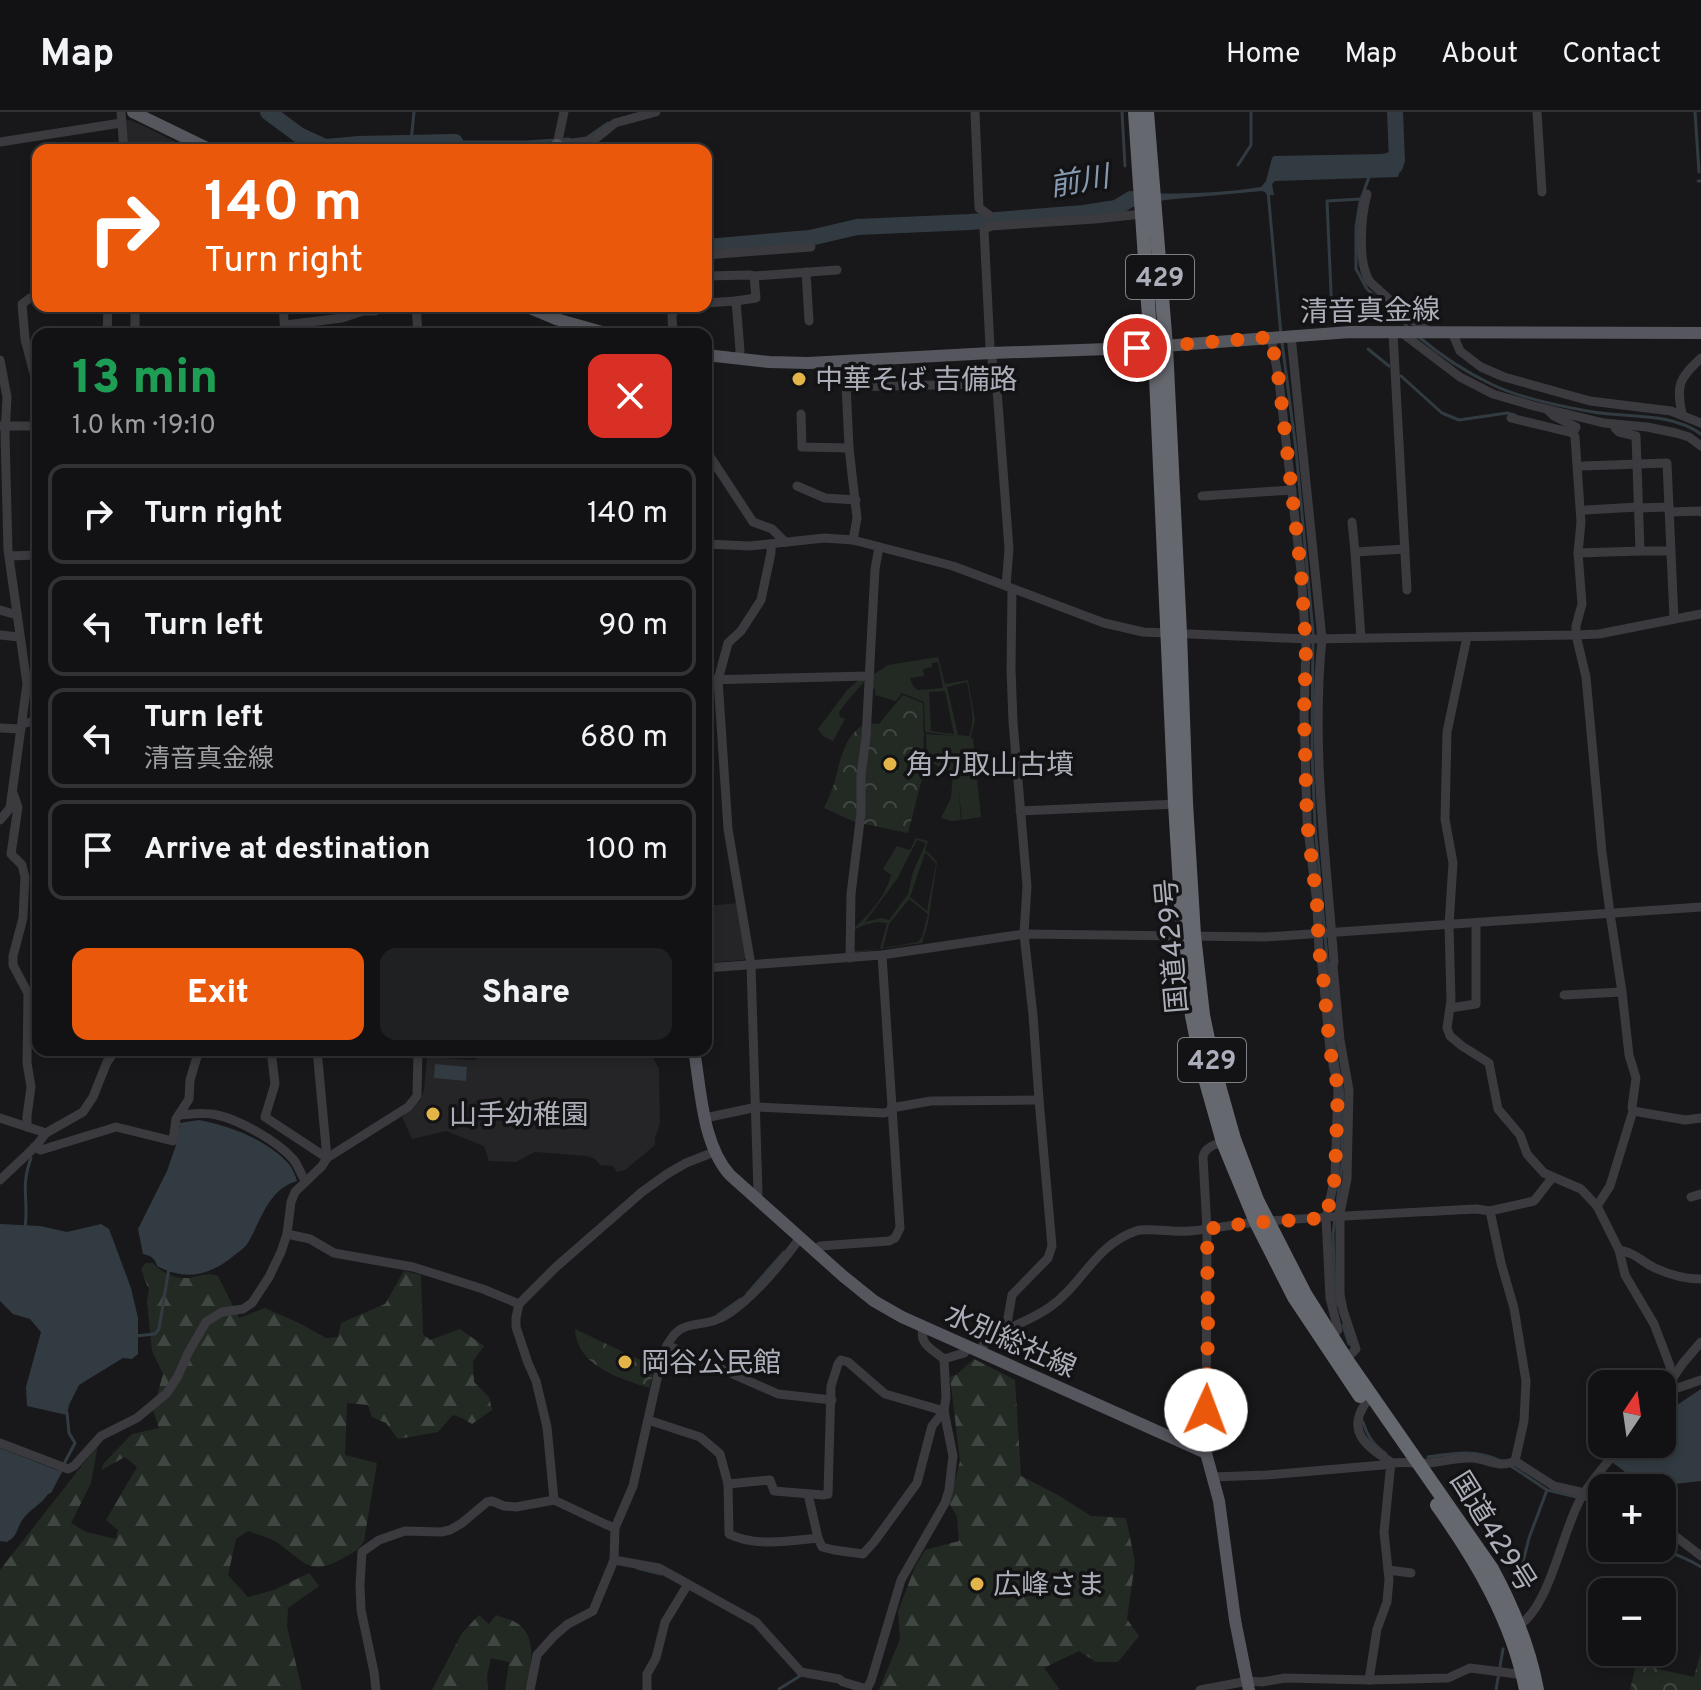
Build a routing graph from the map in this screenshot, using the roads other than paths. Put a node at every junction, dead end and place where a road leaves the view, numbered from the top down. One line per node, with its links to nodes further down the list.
1 (121, 112): 9 (street)
2 (133, 112): 12 (main road)
3 (564, 112): 13 (street)
4 (656, 112): 13 (street)
5 (975, 112): 18 (street)
6 (1135, 112): 14 (highway, 国道429号 / 429)
7 (1147, 112): 14 (highway, 国道429号 / 429)
8 (1537, 112): 15 (street)
9 (121, 123): 10 (street); 11 (street)
10 (0, 142)
11 (123, 144)
12 (199, 144)
13 (558, 144)
14 (1146, 186): 17 (highway, 国道429号 / 429)
15 (1542, 192)
16 (1367, 194): 33 (street)
17 (1146, 211): 40 (highway, 国道429号 / 429); 41 (street)
18 (989, 215)
19 (811, 247): 20 (street)
20 (712, 255)
21 (837, 270): 22 (street)
22 (806, 272): 24 (street); 30 (street)
23 (712, 276): 24 (street)
24 (754, 276): 26 (street)
25 (32, 298): 38 (street)
26 (736, 301): 27 (street); 44 (street)
27 (712, 303)
28 (360, 312): 31 (street)
29 (556, 312): 32 (main road)
30 (809, 321)
31 (294, 328)
32 (595, 328)
33 (1429, 332): 34 (main road, 清音真金線); 35 (main road, 清音真金線)
34 (1452, 332): 36 (main road, 清音真金線); 50 (street)
35 (1401, 333): 37 (main road, 清音真金線); 50 (street); 79 (street)
36 (1701, 333)
37 (1281, 337): 40 (main road, 清音真金線); 66 (street); 98 (street)
38 (25, 339): 39 (street); 47 (street)
39 (32, 339)
40 (1158, 346): 41 (main road, 清音真金線); 92 (highway, 国道429号 / 429)
41 (991, 353): 46 (main road, 清音真金線); 48 (street)
42 (712, 356): 44 (main road, 清音真金線)
43 (1701, 358): 53 (street)
44 (739, 359): 46 (main road, 清音真金線)
45 (0, 360): 57 (street)
46 (845, 362): 49 (street)
47 (32, 366)
48 (995, 386): 49 (street); 86 (street)
49 (846, 387): 61 (street)
50 (1536, 398): 51 (street); 53 (street)
51 (1548, 410): 56 (street); 59 (street)
52 (801, 414): 61 (street)
53 (1682, 414): 55 (street)
54 (1511, 418): 59 (street)
55 (1701, 423)
56 (1614, 424): 60 (street); 63 (street)
57 (3, 426): 58 (street); 82 (street)
58 (32, 426)
59 (1574, 431): 84 (street)
60 (1701, 446)
61 (849, 448): 68 (street)
62 (712, 460): 75 (street)
63 (1637, 464): 64 (street); 69 (street); 71 (street)
64 (1583, 466)
65 (797, 486): 68 (street)
66 (1292, 490): 67 (street); 98 (street)
67 (1202, 496)
68 (856, 500): 74 (street)
69 (1638, 507): 70 (street); 71 (street); 80 (street)
70 (1586, 510)
71 (1669, 510): 72 (street); 81 (street)
72 (1701, 512)
73 (1352, 522): 83 (street)
74 (853, 540): 75 (street); 78 (street)
75 (785, 542): 77 (street)
76 (712, 544): 77 (street)
77 (771, 544): 101 (street)
78 (879, 547): 86 (street); 99 (street)
79 (1405, 549): 83 (street); 87 (street)
80 (1640, 551): 81 (street); 84 (street)
81 (1671, 551): 91 (street)
82 (6, 552): 85 (street); 90 (street)
83 (1355, 552): 97 (street)
84 (1580, 553): 94 (street)
85 (32, 554)
86 (1009, 588): 92 (street); 107 (street)
87 (1407, 590)
88 (0, 610): 90 (street)
89 (1701, 614): 91 (street)
90 (17, 615): 95 (street)
91 (1674, 619): 94 (street)
92 (1173, 633): 98 (street); 106 (highway, 国道429号 / 429)
93 (0, 635): 95 (street)
94 (1576, 635): 96 (street); 112 (street)
95 (19, 637): 103 (street)
96 (1467, 637): 97 (street); 114 (street)
97 (1361, 638): 98 (street)
98 (1313, 639): 116 (street); 116 (street)
99 (869, 676): 101 (street); 119 (street)
100 (712, 680): 101 (street)
101 (718, 680): 120 (street)
102 (32, 722): 103 (street)
103 (21, 726): 104 (street); 105 (street)
104 (0, 728)
105 (13, 793): 108 (street); 109 (street)
106 (1180, 804): 107 (street); 117 (highway, 国道429号 / 429)
107 (1020, 811): 115 (street)
108 (0, 820)
109 (11, 854): 110 (street); 139 (street)
110 (0, 858)
111 (1701, 907): 112 (street)
112 (1610, 913): 113 (street); 122 (street)
113 (1476, 923): 114 (street); 124 (street)
114 (1449, 925): 116 (street); 124 (street)
115 (1024, 934): 117 (street); 118 (street); 131 (street)
116 (1325, 934): 117 (street); 151 (street)
117 (1189, 935): 141 (highway, 国道429号 / 429)
118 (882, 955): 119 (street); 133 (street)
119 (850, 958): 120 (street)
120 (751, 965): 121 (street); 132 (street)
121 (712, 968)
122 (1622, 992): 123 (street); 134 (street)
123 (1564, 995)
124 (1450, 1008): 145 (street)
125 (112, 1056): 140 (street)
126 (197, 1056): 135 (street)
127 (272, 1056): 144 (street)
128 (318, 1056): 144 (street)
129 (418, 1056): 144 (street)
130 (695, 1056): 137 (main road, 水別総社線)
131 (1039, 1100): 133 (street); 161 (street)
132 (757, 1107): 133 (street); 137 (street); 148 (street)
133 (891, 1110): 156 (street)
134 (1633, 1111): 138 (street); 149 (street)
135 (179, 1115): 142 (street); 147 (street)
136 (0, 1118): 139 (street)
137 (705, 1118): 143 (main road, 水別総社線)
138 (1701, 1118)
139 (27, 1127): 140 (street)
140 (46, 1133): 142 (street)
141 (1228, 1140): 152 (highway, 国道429号 / 429); 153 (street)
142 (34, 1147): 146 (street)
143 (714, 1152): 148 (main road, 水別総社線); 159 (street)
144 (327, 1158): 147 (street)
145 (1552, 1178): 149 (street); 150 (street)
146 (0, 1180)
147 (305, 1181): 154 (street)
148 (756, 1198): 155 (main road, 水別総社線)
149 (1597, 1206): 157 (street)
150 (1490, 1211): 151 (street); 181 (street)
151 (1334, 1217): 152 (street); 162 (street); 167 (street)
152 (1261, 1222): 153 (street); 162 (highway, 国道429号 / 429); 173 (highway, 国道429号 / 429)
153 (1207, 1229): 161 (street); 177 (street)
154 (287, 1234): 159 (street); 176 (street)
155 (800, 1238): 156 (main road, 水別総社線); 164 (street)
156 (815, 1250): 160 (main road, 水別総社線)
157 (1619, 1250): 158 (street); 168 (street)
158 (1701, 1279)
159 (519, 1304): 187 (street)
160 (923, 1327): 165 (main road, 水別総社線); 166 (street)
161 (1006, 1329): 165 (street)
162 (1330, 1335): 167 (highway, 国道429号 / 429)
163 (1701, 1342): 169 (street)
164 (667, 1345): 172 (street); 175 (street)
165 (974, 1349): 166 (street); 177 (main road, 水別総社線)
166 (944, 1359): 174 (street)
167 (1346, 1359): 180 (highway, 国道429号 / 429)
168 (1670, 1370)
169 (1676, 1374)
170 (1701, 1380): 171 (street)
171 (1676, 1388)
172 (832, 1400): 174 (street); 184 (street)
173 (1365, 1404): 179 (street); 180 (highway, 国道429号 / 429)
174 (944, 1411): 190 (street); 200 (street)
175 (648, 1420): 183 (street); 188 (street)
176 (0, 1443)
177 (1206, 1453): 182 (main road)
178 (1611, 1458): 185 (street)
179 (1391, 1462): 180 (street); 182 (street); 193 (street)
180 (1413, 1463): 181 (street); 196 (highway, 国道429号 / 429)
181 (1510, 1463): 185 (street)
182 (1213, 1477): 199 (main road)
183 (728, 1484): 184 (street); 190 (street)
184 (808, 1494): 190 (street)
185 (1582, 1496): 186 (street); 196 (street)
186 (1588, 1496)
187 (554, 1500): 188 (street); 201 (street)
188 (615, 1528): 192 (street)
189 (1676, 1537): 191 (street)
190 (818, 1538)
191 (1701, 1556)
192 (613, 1561): 195 (street); 202 (street)
193 (1388, 1570): 194 (street); 198 (street)
194 (1411, 1573)
195 (688, 1584): 200 (street); 203 (street)
196 (1514, 1628): 197 (highway, 国道429号 / 429)
197 (1528, 1679): 198 (street); 205 (highway, 国道429号 / 429)
198 (1369, 1680): 199 (street)
199 (1248, 1686): 204 (street)
200 (866, 1689)
201 (376, 1690)
202 (530, 1690)
203 (647, 1690)
204 (1200, 1690)
205 (1537, 1690)

